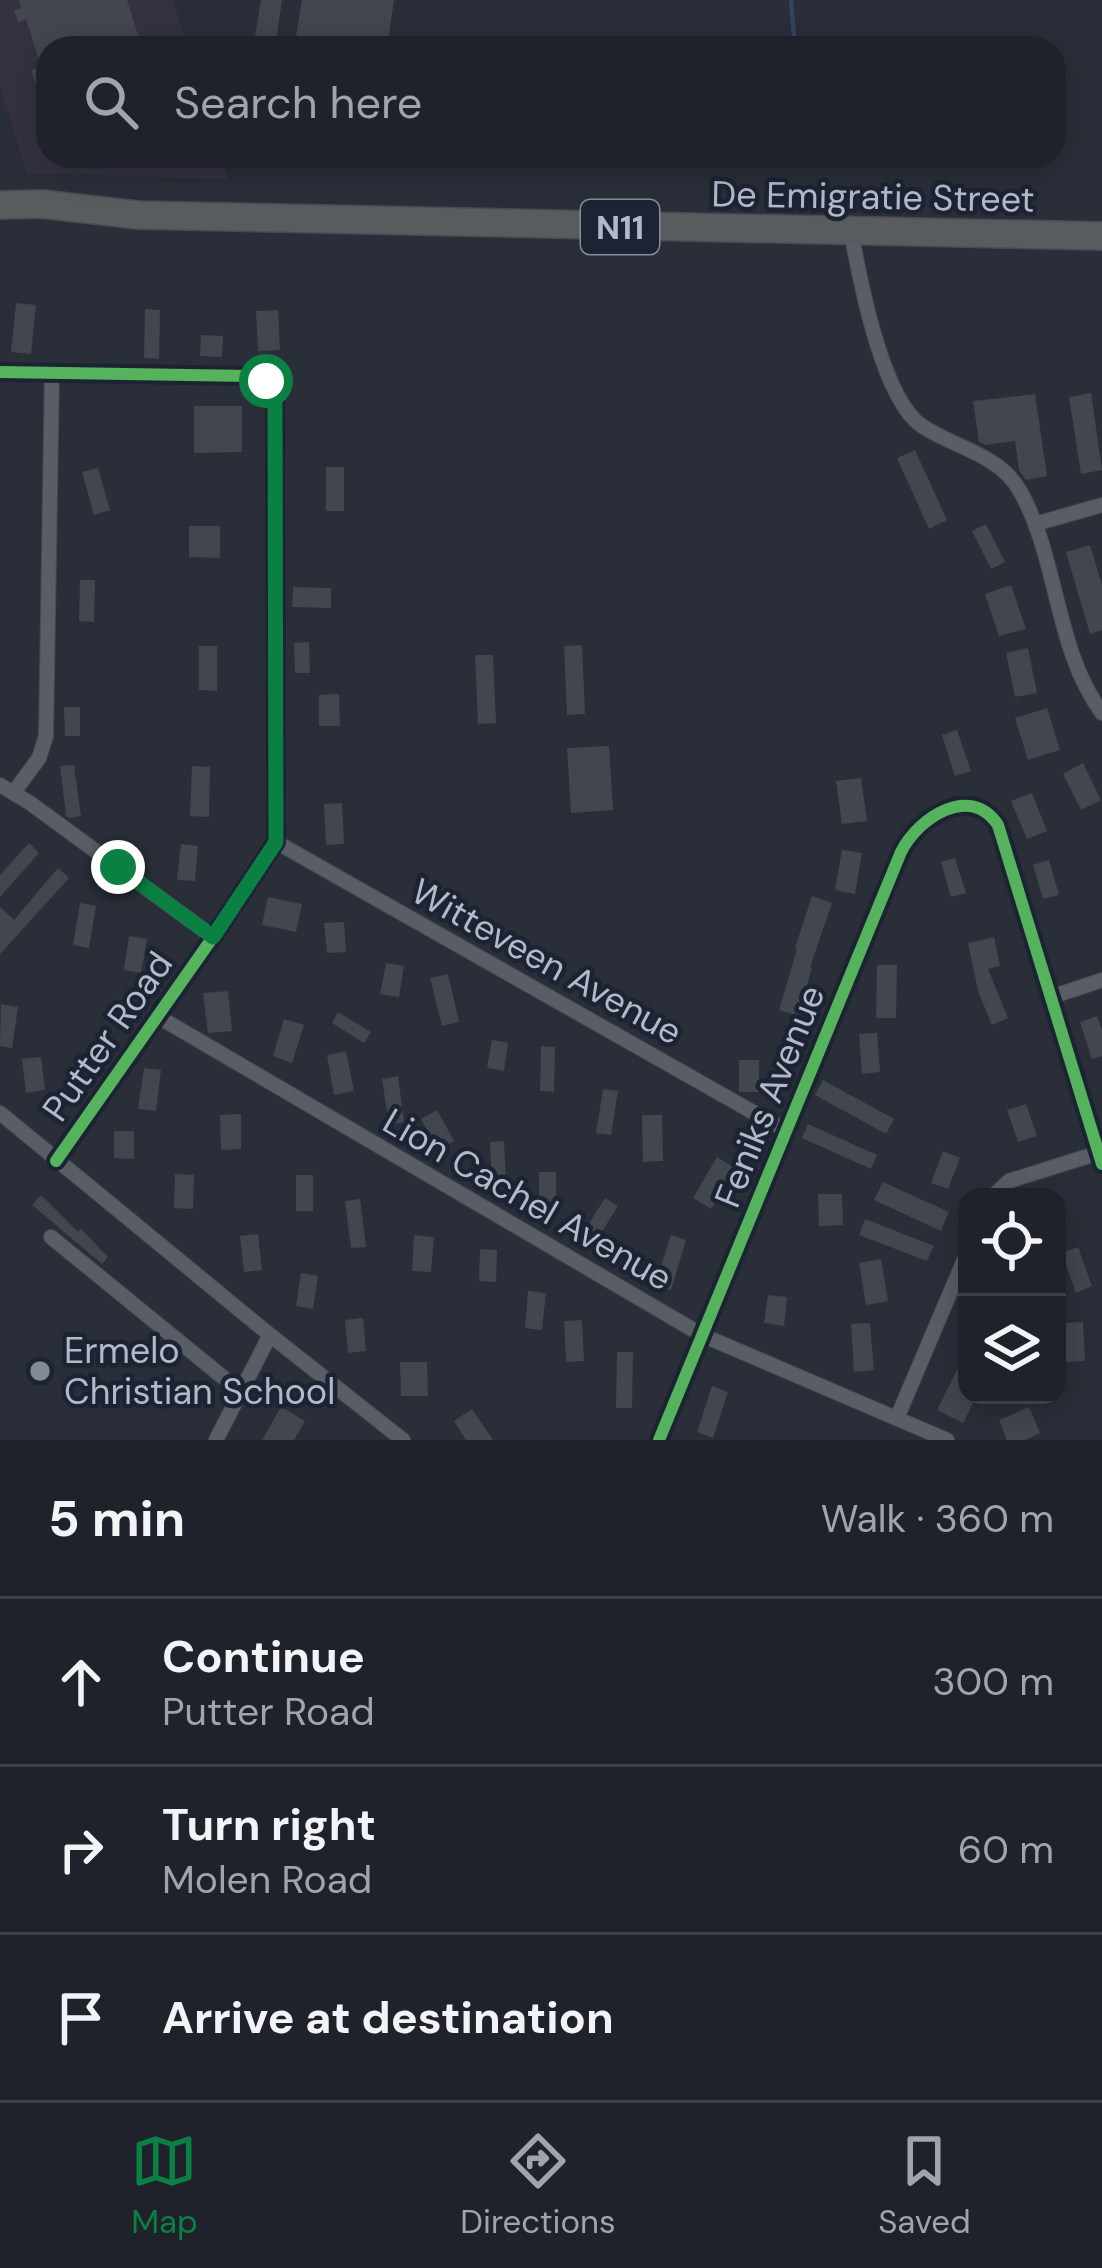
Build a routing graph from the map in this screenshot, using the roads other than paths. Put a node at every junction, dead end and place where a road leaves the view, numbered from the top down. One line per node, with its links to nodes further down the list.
1 (0, 206): 2 (highway, De Emigratie Street / N11)
2 (138, 215): 3 (highway, De Emigratie Street / N11); 4 (highway, De Emigratie Street / N11)
3 (0, 222)
4 (851, 232): 5 (highway, De Emigratie Street / N11); 9 (street)
5 (1102, 236)
6 (52, 371): 7 (street); 11 (street); 12 (street)
7 (0, 372)
8 (1102, 505): 9 (street)
9 (1035, 524): 10 (street)
10 (1102, 713)
11 (7, 788): 13 (street)
12 (276, 842): 13 (street, Putter Road); 18 (street, Witteveen Avenue)
13 (213, 937): 16 (street, Putter Road)
14 (1102, 980): 15 (street)
15 (1051, 997): 18 (street, Feniks Avenue); 19 (street)
16 (157, 1016): 20 (street, Putter Road); 25 (street, Lion Cachel Avenue)
17 (0, 1113): 20 (street)
18 (788, 1132): 25 (street, Feniks Avenue)
19 (1100, 1158): 21 (street)
20 (56, 1161): 24 (street)
21 (1002, 1188)
22 (51, 1237): 26 (street)
23 (958, 1274): 27 (street)
24 (270, 1335): 26 (street); 29 (street)
25 (702, 1335): 27 (street, Lion Cachel Avenue); 30 (street, Feniks Avenue)
26 (241, 1392): 28 (street)
27 (897, 1418): 31 (street, Lion Cachel Avenue)
28 (217, 1440)
29 (403, 1440)
30 (659, 1440)
31 (947, 1440)

